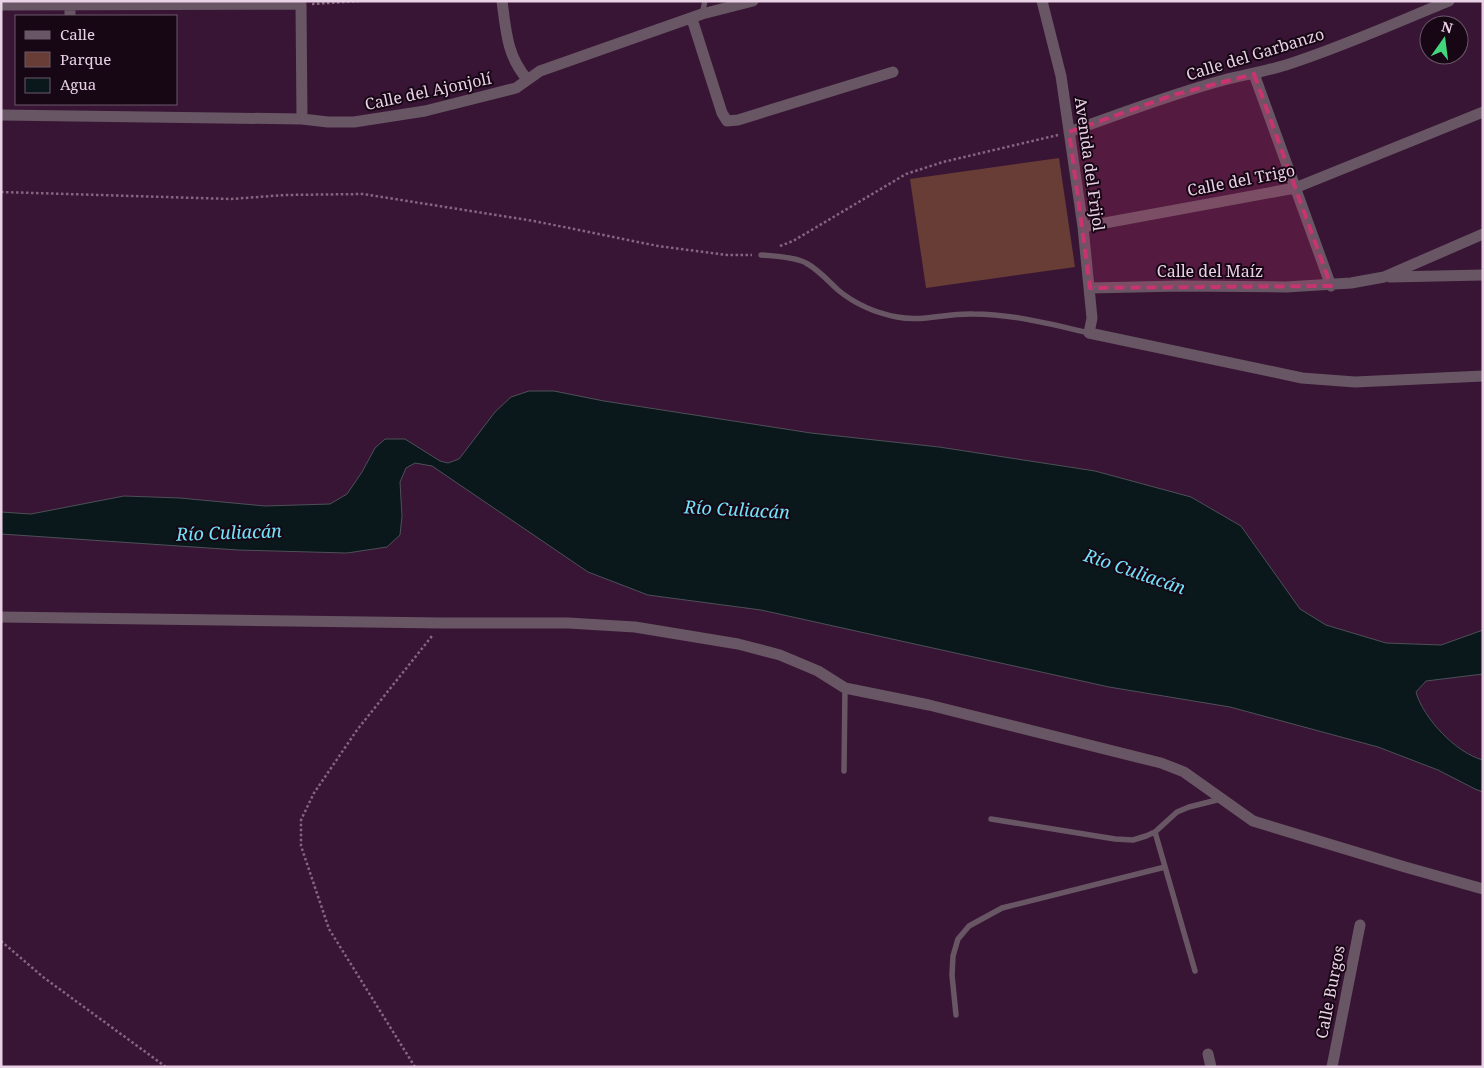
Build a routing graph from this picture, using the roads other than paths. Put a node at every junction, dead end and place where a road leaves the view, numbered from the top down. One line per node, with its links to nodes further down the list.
1 (502, 1): 11 (street)
2 (705, 1): 8 (lane)
3 (753, 1): 8 (street, Calle del Ajonjolí)
4 (1042, 1): 17 (street, Avenida del Frijol)
5 (1449, 1): 10 (street, Calle del Garbanzo)
6 (1, 5): 7 (street)
7 (70, 8): 16 (street)
8 (697, 16): 9 (street); 11 (street, Calle del Ajonjolí)
9 (893, 72)
10 (1254, 74): 17 (street, Calle del Garbanzo); 18 (street)
11 (527, 79): 16 (street, Calle del Ajonjolí)
12 (69, 105): 15 (street)
13 (1483, 112): 18 (street, Calle del Trigo)
14 (1, 115): 15 (street, Calle del Ajonjolí)
15 (68, 116): 16 (street, Calle del Ajonjolí)
16 (302, 119)
17 (1069, 132): 19 (street, Avenida del Frijol)
18 (1295, 188): 19 (street, Calle del Trigo); 24 (street)
19 (1083, 227): 25 (street, Avenida del Frijol)
20 (1483, 234): 23 (street)
21 (761, 254): 26 (lane)
22 (1483, 275): 23 (street)
23 (1384, 277): 24 (street, Calle del Maíz)
24 (1331, 286): 25 (street, Calle del Maíz)
25 (1090, 288): 26 (street, Avenida del Frijol)
26 (1090, 333): 27 (street)
27 (1483, 376)
28 (1, 617): 29 (street)
29 (845, 688): 30 (lane); 31 (street)
30 (844, 771)
31 (1223, 799): 33 (lane); 35 (street)
32 (991, 819): 33 (lane)
33 (1155, 832): 34 (lane)
34 (1165, 867): 37 (lane); 38 (lane)
35 (1483, 889)
36 (1360, 924): 41 (street, Calle Burgos)
37 (1195, 971)
38 (956, 1015)
39 (1208, 1054): 40 (street)
40 (1211, 1067)
41 (1332, 1067)

